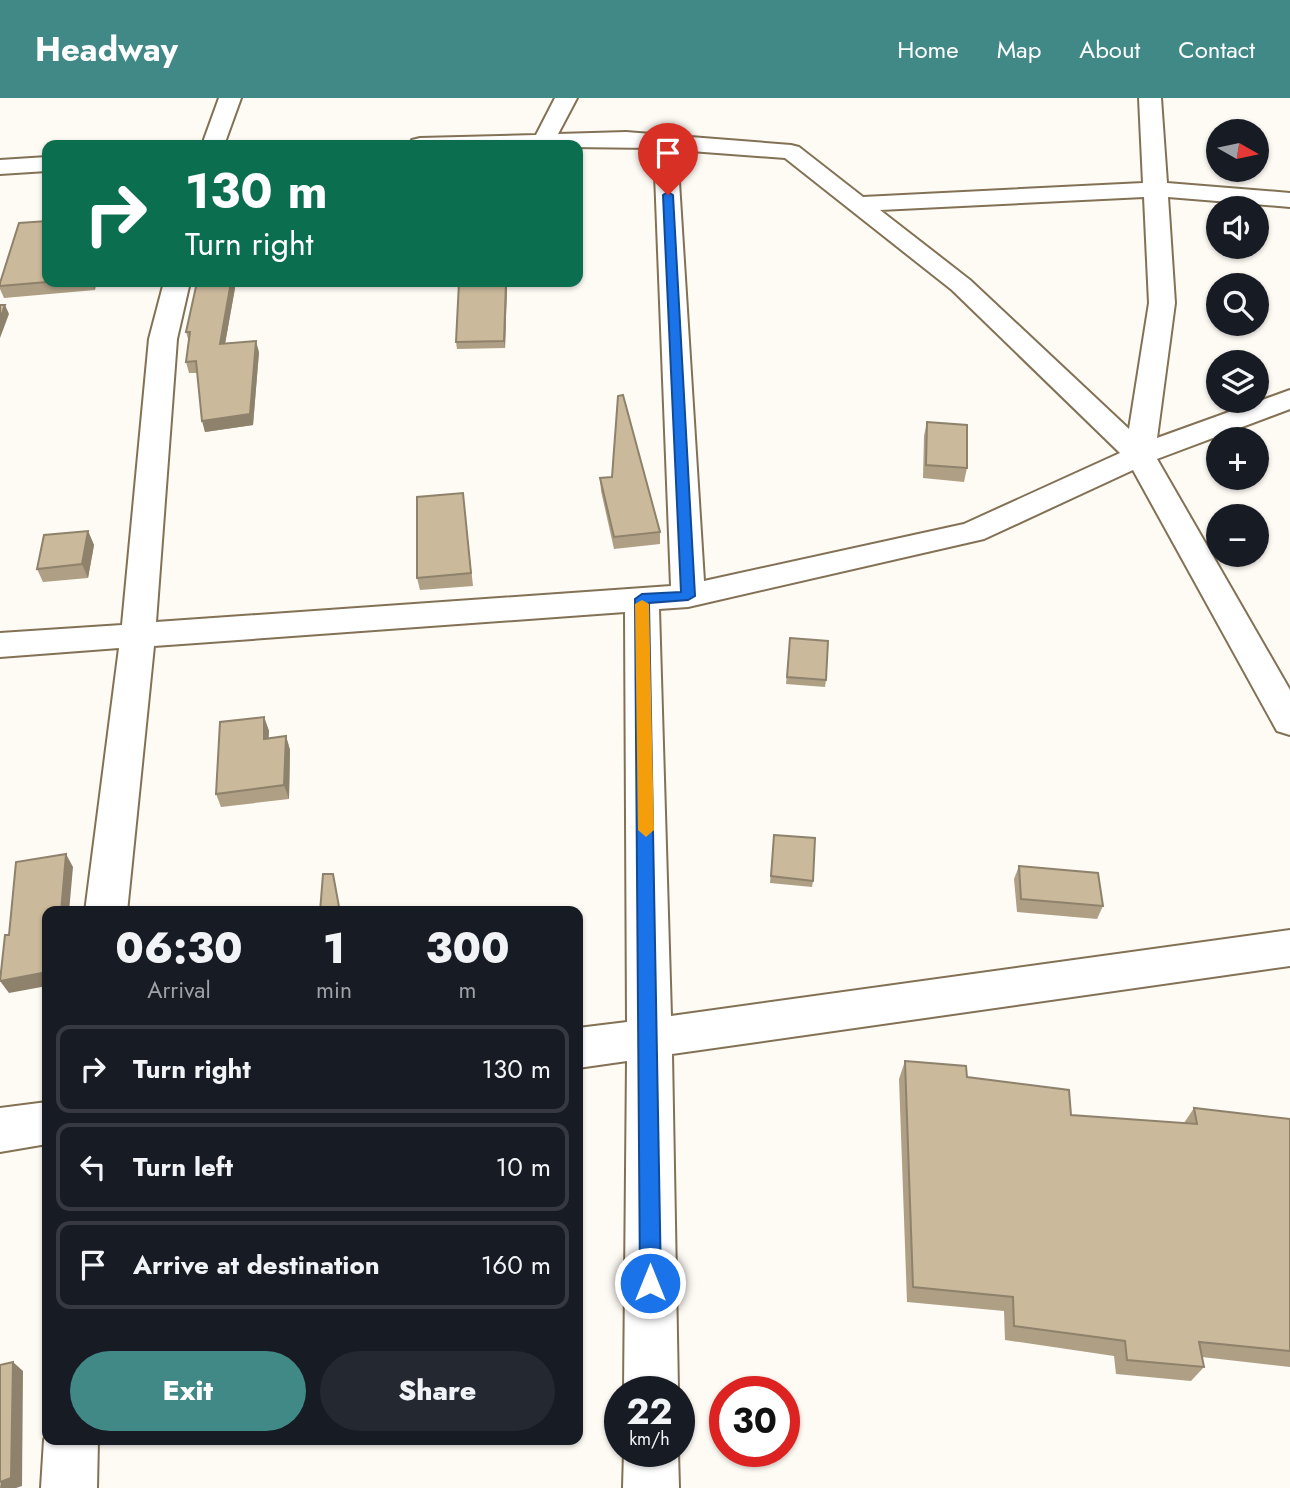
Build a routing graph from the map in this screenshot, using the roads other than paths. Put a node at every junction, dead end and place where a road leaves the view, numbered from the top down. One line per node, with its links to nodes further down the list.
1 (230, 98): 4 (street)
2 (566, 98): 5 (street)
3 (1150, 98): 10 (street)
4 (215, 140)
5 (545, 140)
6 (583, 140): 7 (street)
7 (665, 142): 12 (street); 16 (street)
8 (42, 164): 9 (street)
9 (0, 167)
10 (1157, 190): 11 (street); 12 (street); 15 (street)
11 (1290, 200)
12 (858, 204): 15 (street)
13 (176, 287): 18 (street)
14 (1290, 399): 15 (street)
15 (1140, 455): 16 (street); 20 (street)
16 (688, 596): 17 (street)
17 (642, 599): 18 (street); 23 (street)
18 (138, 635): 19 (street); 21 (street)
19 (0, 645)
20 (1290, 722)
21 (107, 906)
22 (1290, 948): 23 (street)
23 (649, 1038): 24 (street); 27 (street)
24 (583, 1047)
25 (42, 1124): 26 (street)
26 (0, 1130)
27 (651, 1376)
28 (71, 1445): 30 (street)
29 (651, 1467): 31 (street)
30 (69, 1488)
31 (651, 1488)

